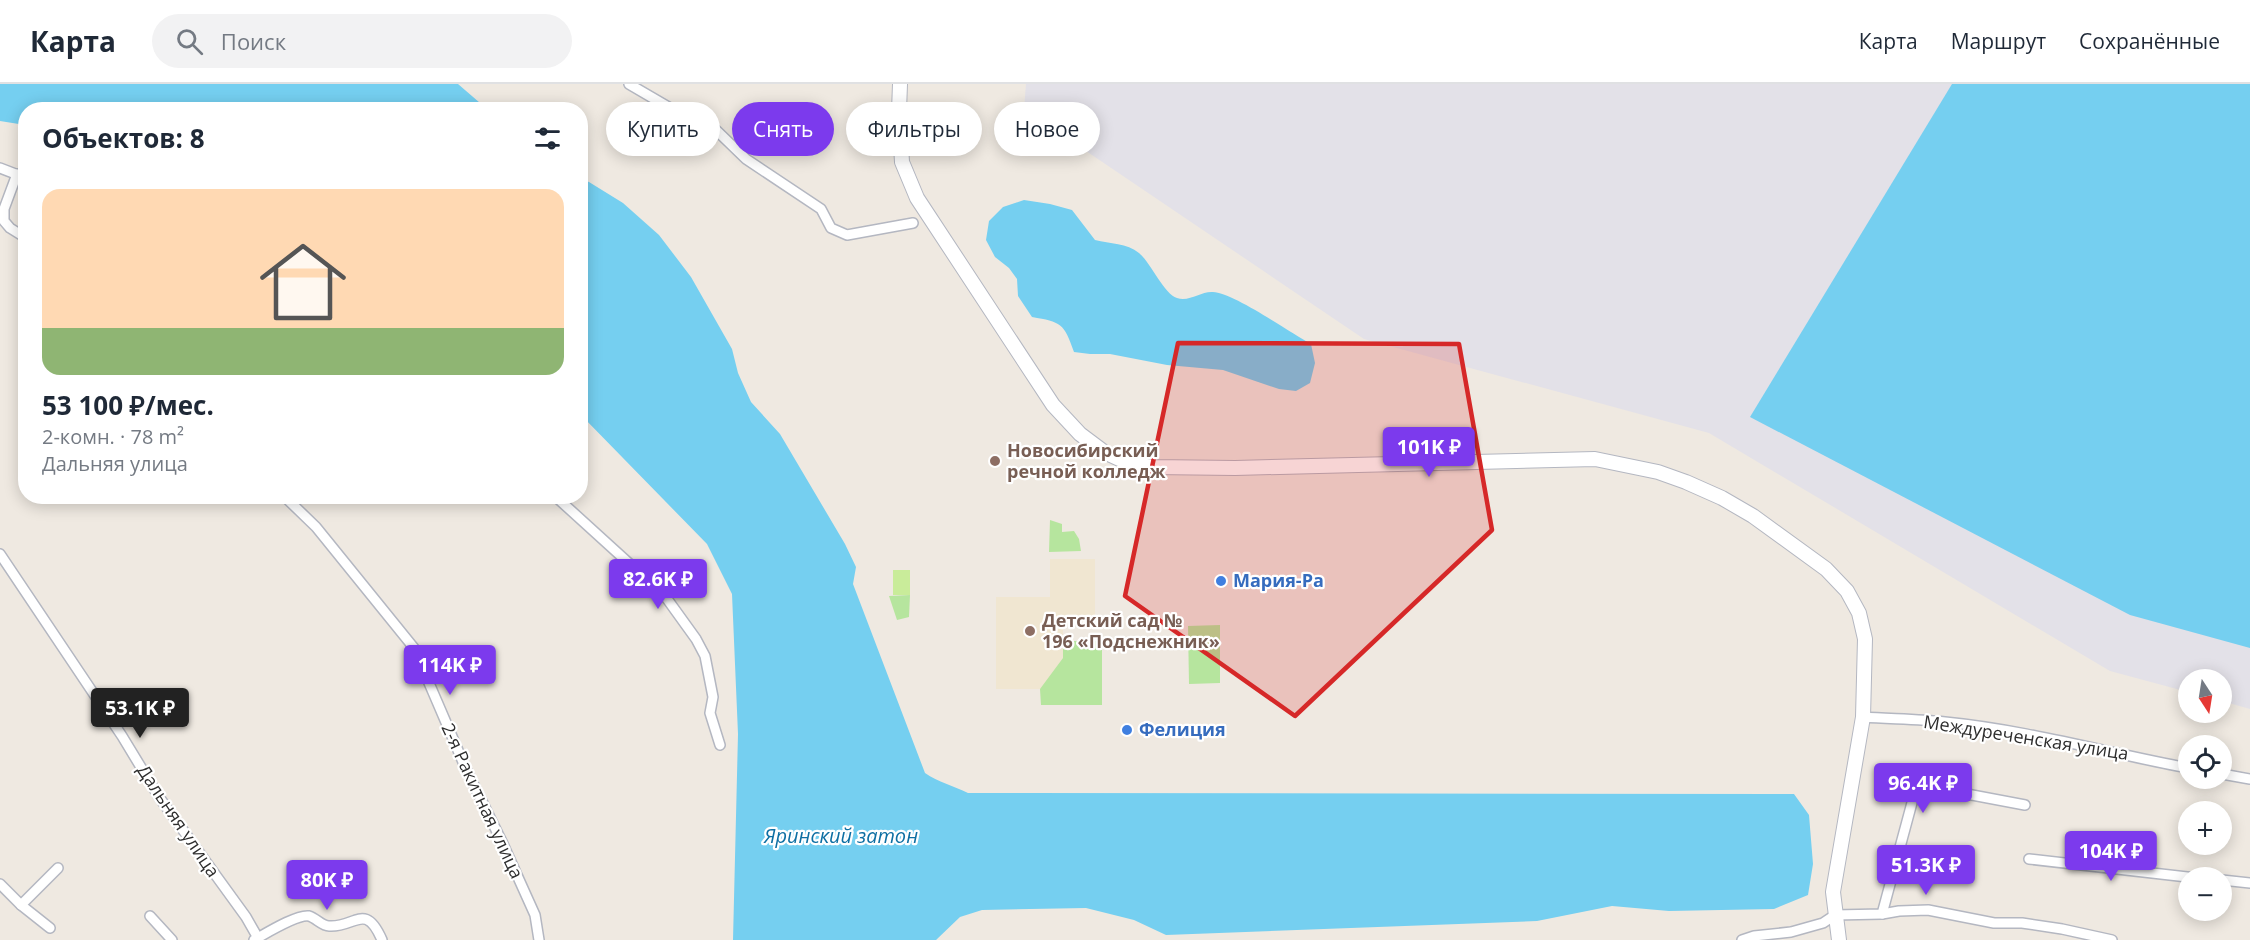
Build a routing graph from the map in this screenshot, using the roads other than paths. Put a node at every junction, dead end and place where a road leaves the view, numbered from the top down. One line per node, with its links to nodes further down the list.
1 (629, 84): 6 (street)
2 (900, 84): 11 (street)
3 (0, 168): 4 (street)
4 (18, 175)
5 (18, 182): 7 (street)
6 (913, 224)
7 (18, 233)
8 (292, 504): 31 (street, 2-я Ракитная улица)
9 (564, 504): 12 (street)
10 (0, 554): 28 (street, Дальняя улица)
11 (1863, 717): 13 (street, Междуреченская улица); 25 (street)
12 (720, 745)
13 (2178, 766)
14 (2232, 776): 15 (street)
15 (2250, 779)
16 (2025, 805): 24 (street)
17 (2030, 859): 19 (street)
18 (58, 868): 23 (street)
19 (2178, 876)
20 (2232, 881): 22 (street)
21 (0, 884): 23 (street)
22 (2250, 884)
23 (21, 905): 27 (street)
24 (1882, 914): 25 (street); 34 (street)
25 (1835, 915): 32 (street); 33 (street)
26 (150, 916): 29 (street)
27 (50, 928)
28 (256, 939): 30 (street)
29 (172, 940)
30 (382, 940)
31 (539, 940)
32 (1742, 940)
33 (1839, 940)
34 (2112, 940)

